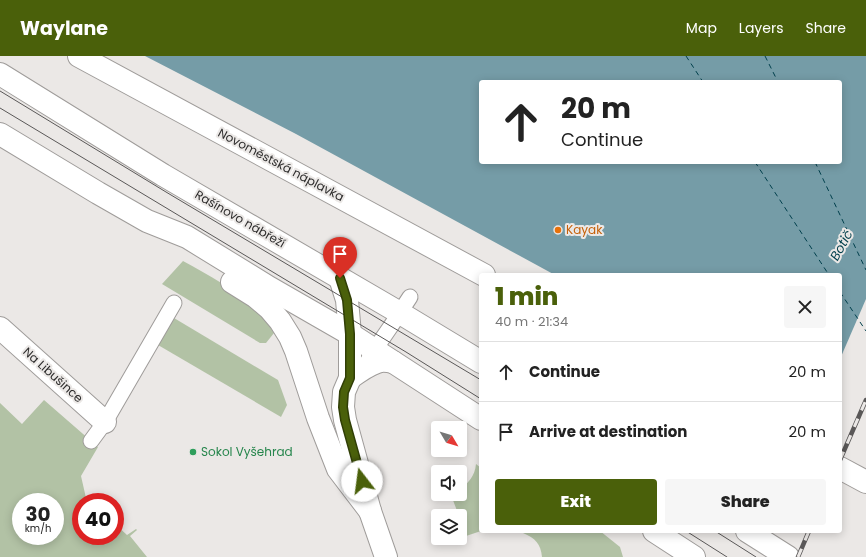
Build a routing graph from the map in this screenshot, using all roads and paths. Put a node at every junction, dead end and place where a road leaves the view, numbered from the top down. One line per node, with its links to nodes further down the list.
1 (79, 56): 5 (street, Novoměstská náplavka)
2 (0, 74): 6 (street, Rašínovo nábřeží)
3 (0, 134): 4 (street)
4 (147, 222): 10 (street); 20 (street)
5 (480, 273)
6 (340, 278): 8 (street, Rašínovo nábřeží); 10 (street)
7 (174, 303): 16 (lane)
8 (405, 305): 11 (lane); 12 (street, Rašínovo nábřeží)
9 (0, 328): 16 (street, Na Libušince)
10 (350, 334): 11 (street); 14 (street)
11 (375, 350): 13 (street); 14 (lane)
12 (479, 360)
13 (393, 362): 14 (street); 15 (street)
14 (355, 374): 20 (street)
15 (479, 418)
16 (105, 422): 17 (lane)
17 (91, 441)
18 (842, 469): 19 (street)
19 (866, 482)
20 (370, 511): 23 (street)
21 (657, 533): 24 (street)
22 (750, 533): 25 (street)
23 (386, 557)
24 (694, 557)
25 (788, 557)

